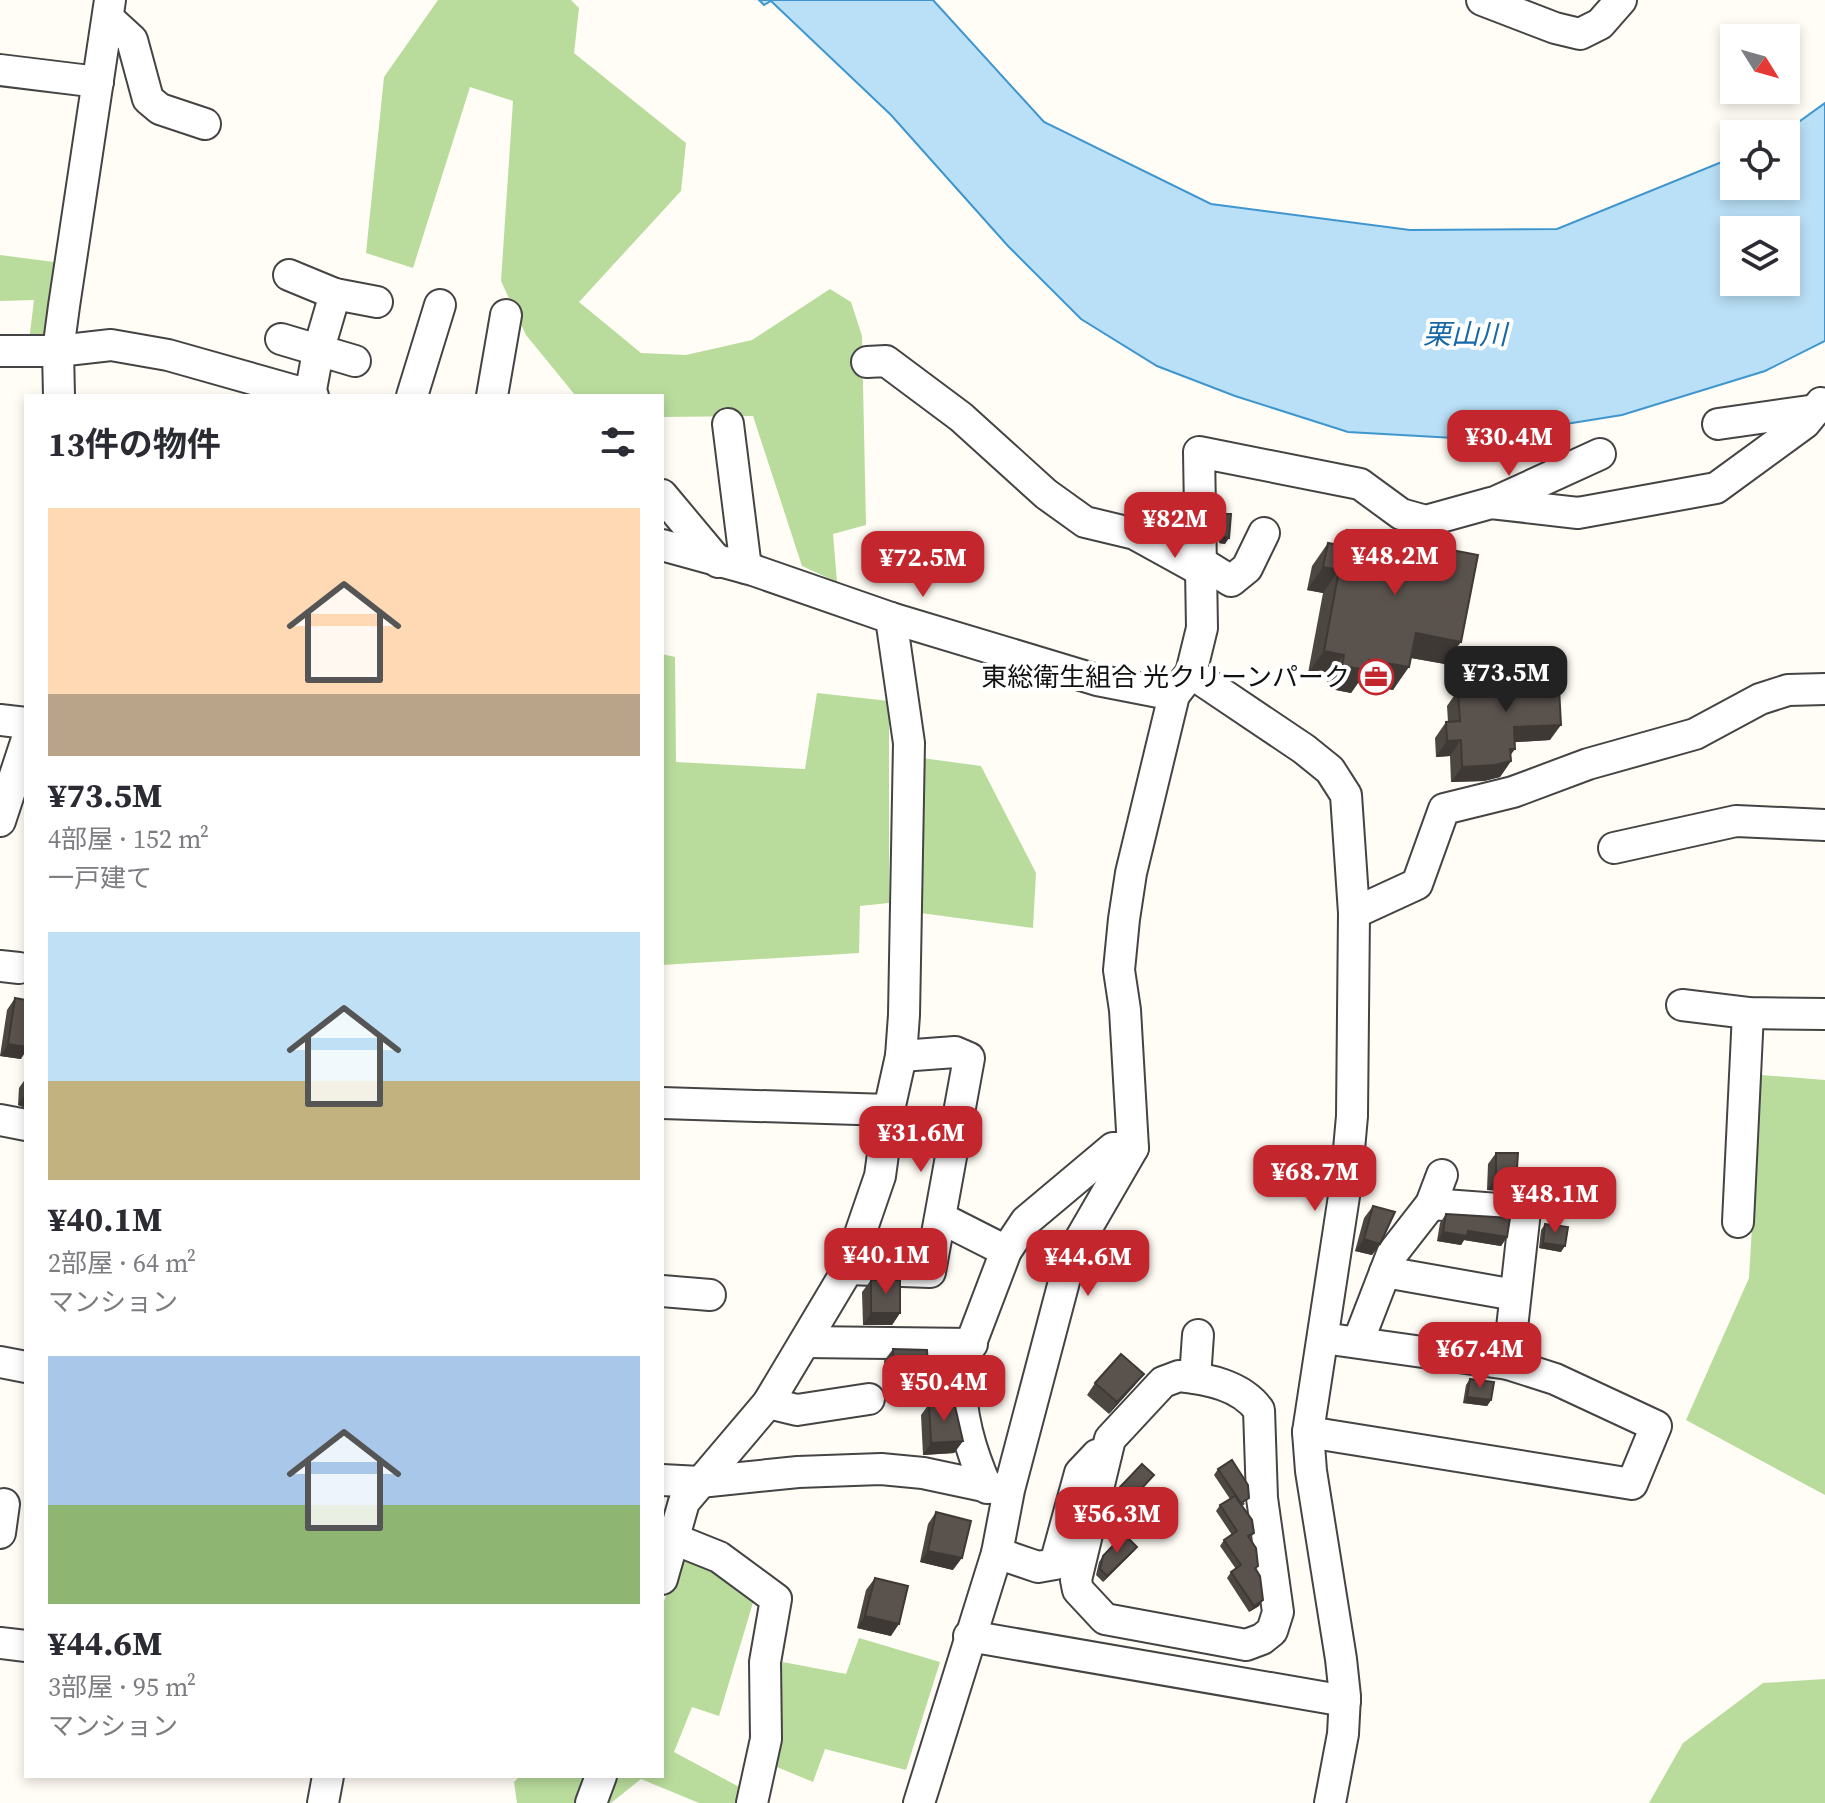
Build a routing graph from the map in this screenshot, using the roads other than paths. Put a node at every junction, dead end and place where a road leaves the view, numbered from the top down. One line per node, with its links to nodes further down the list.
1 (1482, 0): 2 (street)
2 (1621, 0)
3 (109, 9): 5 (street); 6 (street)
4 (0, 70): 5 (street)
5 (98, 82): 14 (street)
6 (205, 124)
7 (289, 275): 8 (street)
8 (335, 294): 9 (street); 15 (street)
9 (377, 302)
10 (440, 305): 21 (street)
11 (506, 315): 22 (street)
12 (281, 339): 15 (street)
13 (0, 351): 14 (street)
14 (58, 351): 18 (street); 19 (street)
15 (318, 352): 16 (street); 20 (street)
16 (355, 361)
17 (867, 362): 31 (street)
18 (59, 394)
19 (308, 394)
20 (312, 394)
21 (413, 394)
22 (492, 394)
23 (728, 424): 30 (street)
24 (1718, 424): 27 (street)
25 (1600, 454): 27 (street)
26 (664, 497): 30 (street)
27 (1491, 503): 31 (street)
28 (1264, 533): 31 (street)
29 (664, 546): 30 (street)
30 (732, 565): 32 (street)
31 (1202, 567): 33 (street)
32 (891, 618): 33 (street); 45 (street)
33 (1182, 684): 41 (street); 50 (street)
34 (1825, 689): 41 (street)
35 (0, 720): 36 (street)
36 (24, 723)
37 (24, 748): 38 (street)
38 (0, 821)
39 (1825, 825): 40 (street)
40 (1614, 848)
41 (1354, 913): 62 (street)
42 (1682, 1005): 43 (street)
43 (1748, 1013): 44 (street); 54 (street)
44 (1825, 1014)
45 (901, 1056): 47 (street); 53 (street)
46 (664, 1103): 47 (street)
47 (889, 1110): 56 (street)
48 (0, 1120): 49 (street)
49 (24, 1125)
50 (1133, 1148): 55 (street); 76 (street)
51 (1442, 1175): 52 (street)
52 (1431, 1204): 57 (street); 60 (street)
53 (941, 1218): 55 (street); 56 (street)
54 (1738, 1222)
55 (1006, 1251): 65 (street)
56 (848, 1269): 63 (street)
57 (1385, 1272): 60 (street); 64 (street)
58 (664, 1291): 59 (street)
59 (710, 1295)
60 (1515, 1295): 67 (street)
61 (1198, 1335): 69 (street)
62 (1323, 1338): 64 (street); 72 (street)
63 (805, 1342): 65 (street); 71 (street)
64 (1358, 1342): 67 (street)
65 (972, 1344): 76 (street)
66 (0, 1362): 68 (street)
67 (1508, 1364): 72 (street)
68 (24, 1367)
69 (1195, 1378): 73 (street); 73 (street)
70 (869, 1399): 71 (street)
71 (768, 1403): 75 (street)
72 (1308, 1432): 85 (street)
73 (1106, 1454): 80 (street)
74 (664, 1480): 75 (street)
75 (700, 1482): 76 (street); 79 (street)
76 (998, 1489): 80 (street)
77 (1, 1524): 78 (street)
78 (24, 1537)
79 (674, 1539): 81 (street); 90 (street)
80 (997, 1553): 82 (street)
81 (664, 1572)
82 (969, 1636): 85 (street); 91 (street)
83 (0, 1643): 84 (street)
84 (24, 1646)
85 (1345, 1701): 92 (street)
86 (328, 1778): 88 (street)
87 (600, 1778): 89 (street)
88 (323, 1803)
89 (591, 1803)
90 (752, 1803)
91 (919, 1803)
92 (1330, 1803)

